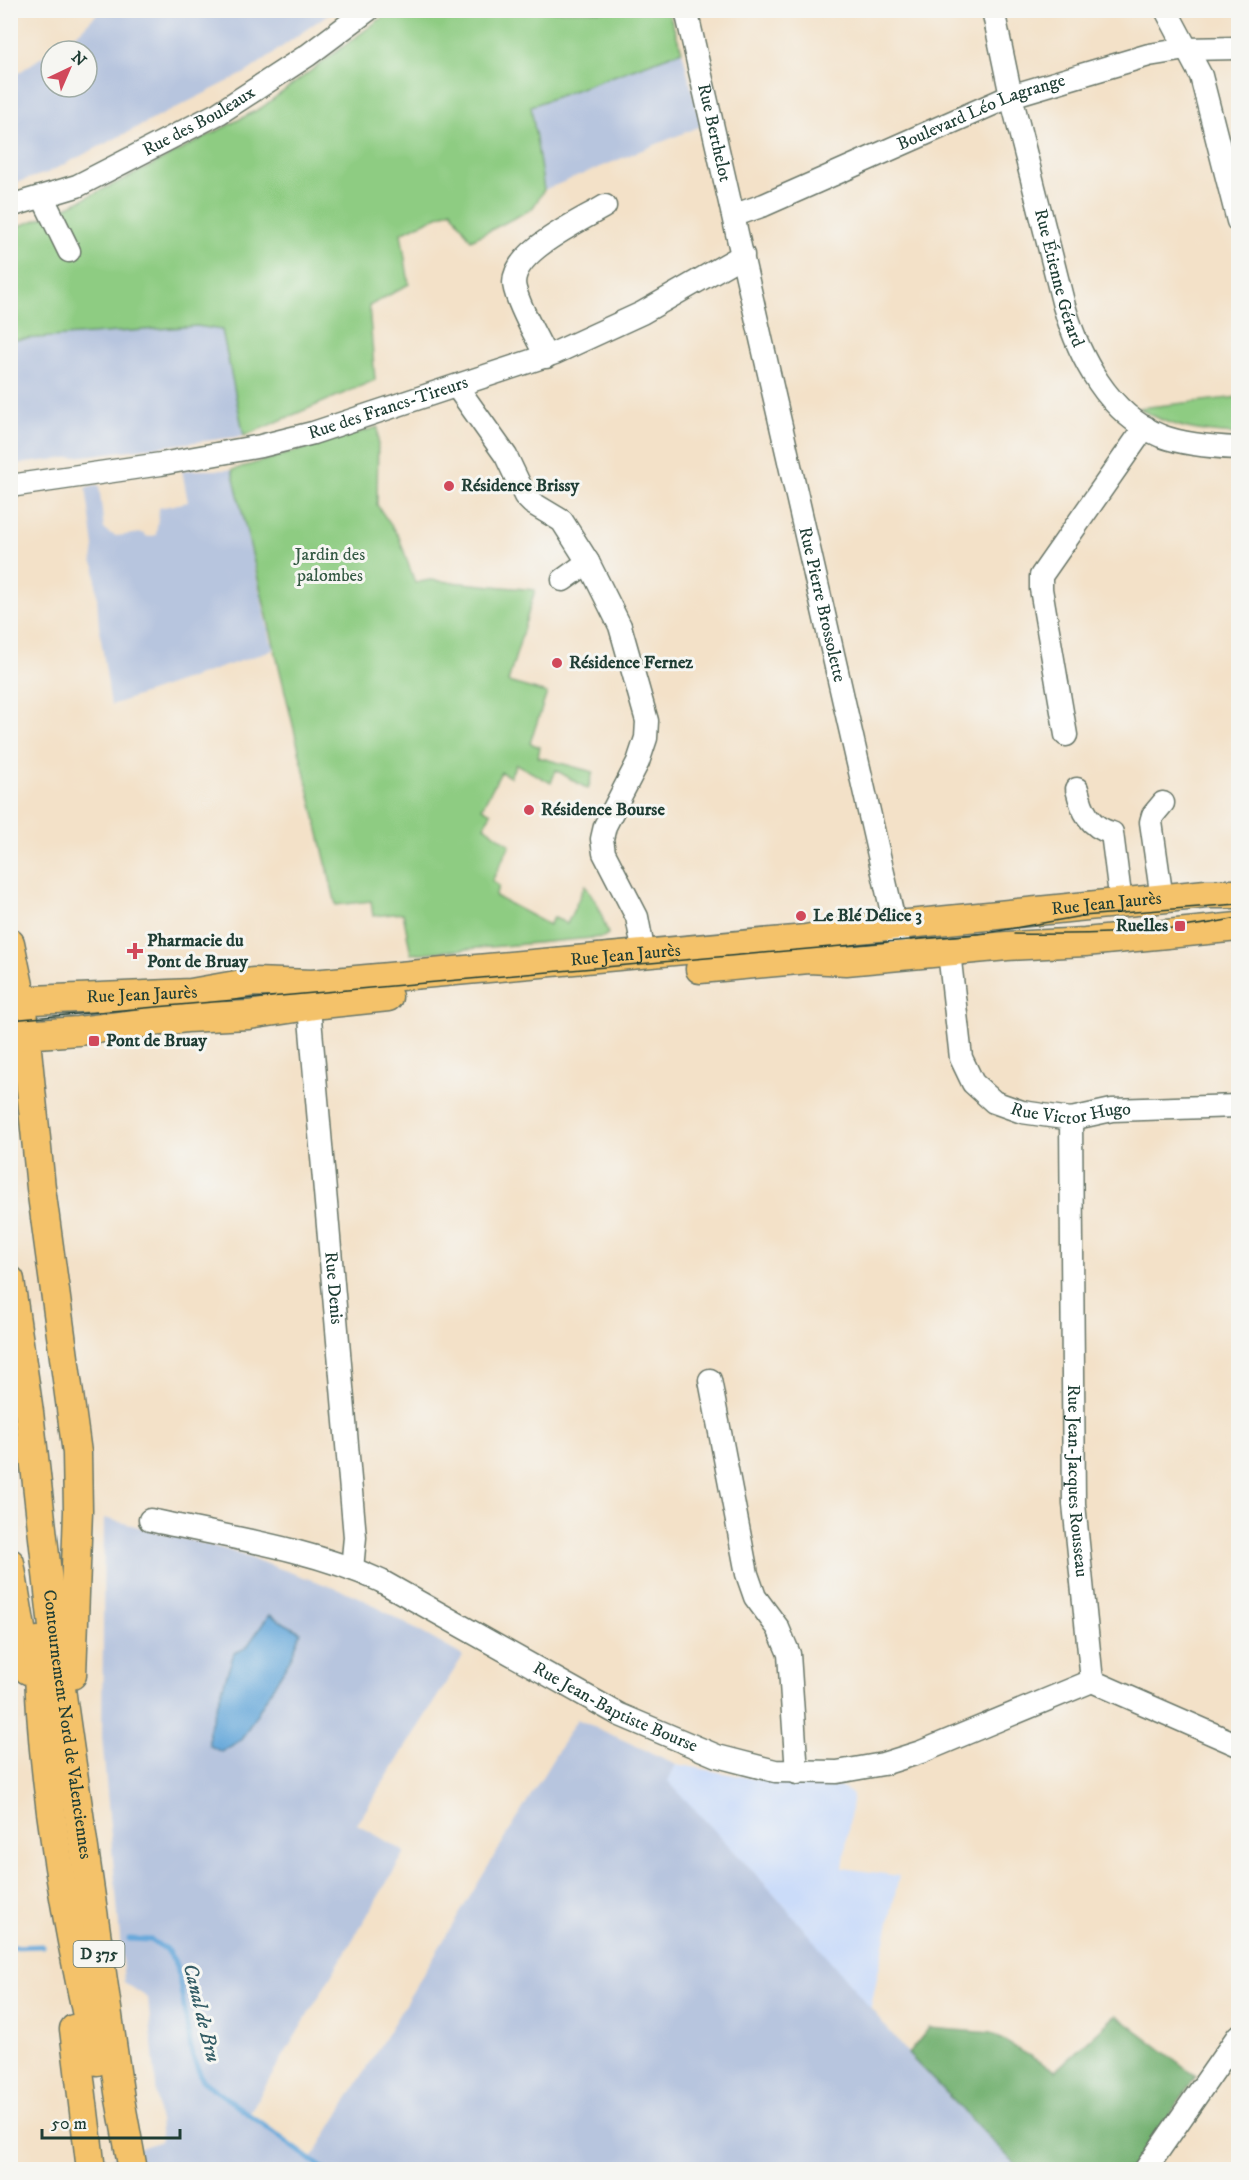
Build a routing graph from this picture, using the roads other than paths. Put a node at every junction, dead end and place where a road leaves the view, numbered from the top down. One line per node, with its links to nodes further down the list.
1 (368, 10): 8 (street, Rue des Bouleaux)
2 (686, 10): 11 (street, Rue Berthelot)
3 (993, 10): 7 (street, Rue Étienne Gérard)
4 (1166, 10): 5 (street)
5 (1186, 48): 6 (street, Boulevard Léo Lagrange); 7 (street, Boulevard Léo Lagrange); 12 (street)
6 (1239, 48)
7 (1011, 96): 11 (street, Boulevard Léo Lagrange); 17 (street, Rue Étienne Gérard)
8 (43, 198): 10 (street, Rue des Bouleaux); 13 (street)
9 (605, 206): 15 (street)
10 (13, 207)
11 (735, 215): 14 (street, Rue Berthelot)
12 (1239, 221)
13 (69, 251)
14 (743, 255): 15 (street, Rue des Francs-Tireurs); 30 (street, Rue Pierre Brossolette)
15 (546, 357): 16 (street, Rue des Francs-Tireurs)
16 (457, 387): 19 (street, Rue des Francs-Tireurs); 20 (street)
17 (1145, 427): 18 (street, Rue Étienne Gérard); 22 (street)
18 (1239, 448)
19 (10, 486)
20 (588, 562): 21 (street); 34 (street)
21 (563, 580)
22 (1066, 735)
23 (1077, 789): 26 (street)
24 (1163, 803): 25 (street)
25 (1151, 829): 26 (street); 28 (street)
26 (1112, 833): 29 (street)
27 (1239, 894): 28 (main road, Rue Jean Jaurès)
28 (1161, 899): 29 (main road, Rue Jean Jaurès)
29 (1121, 903): 30 (main road, Rue Jean Jaurès)
30 (895, 925): 34 (main road, Rue Jean Jaurès); 35 (street, Rue Pierre Brossolette)
31 (1239, 927): 33 (main road, Rue Jean Jaurès)
32 (10, 943): 36 (main road)
33 (949, 952): 35 (main road, Rue Jean Jaurès); 40 (street, Rue Victor Hugo)
34 (644, 954): 36 (main road, Rue Jean Jaurès)
35 (902, 956): 37 (main road, Rue Jean Jaurès)
36 (16, 1000): 38 (main road)
37 (309, 1006): 38 (main road, Rue Jean Jaurès); 46 (street, Rue Denis)
38 (16, 1036): 48 (main road)
39 (1239, 1106): 40 (street, Rue Victor Hugo)
40 (1071, 1119): 47 (street, Rue Jean-Jacques Rousseau)
41 (10, 1280): 43 (main road, Contournement Nord de Valenciennes / D 375)
42 (710, 1380): 51 (street)
43 (39, 1513): 48 (main road, Contournement Nord de Valenciennes / D 375); 50 (main road)
44 (150, 1521): 46 (street, Rue Jean-Baptiste Bourse)
45 (10, 1563): 50 (main road)
46 (352, 1569): 51 (street, Rue Jean-Baptiste Bourse)
47 (1092, 1681): 49 (street); 51 (street, Rue Jean-Baptiste Bourse)
48 (68, 1737): 55 (main road, Contournement Nord de Valenciennes / D 375)
49 (1239, 1745)
50 (46, 1761): 52 (main road)
51 (797, 1773)
52 (62, 1886): 54 (main road); 55 (main road)
53 (1239, 2036): 56 (street)
54 (91, 2169)
55 (132, 2169)
56 (1145, 2169)

